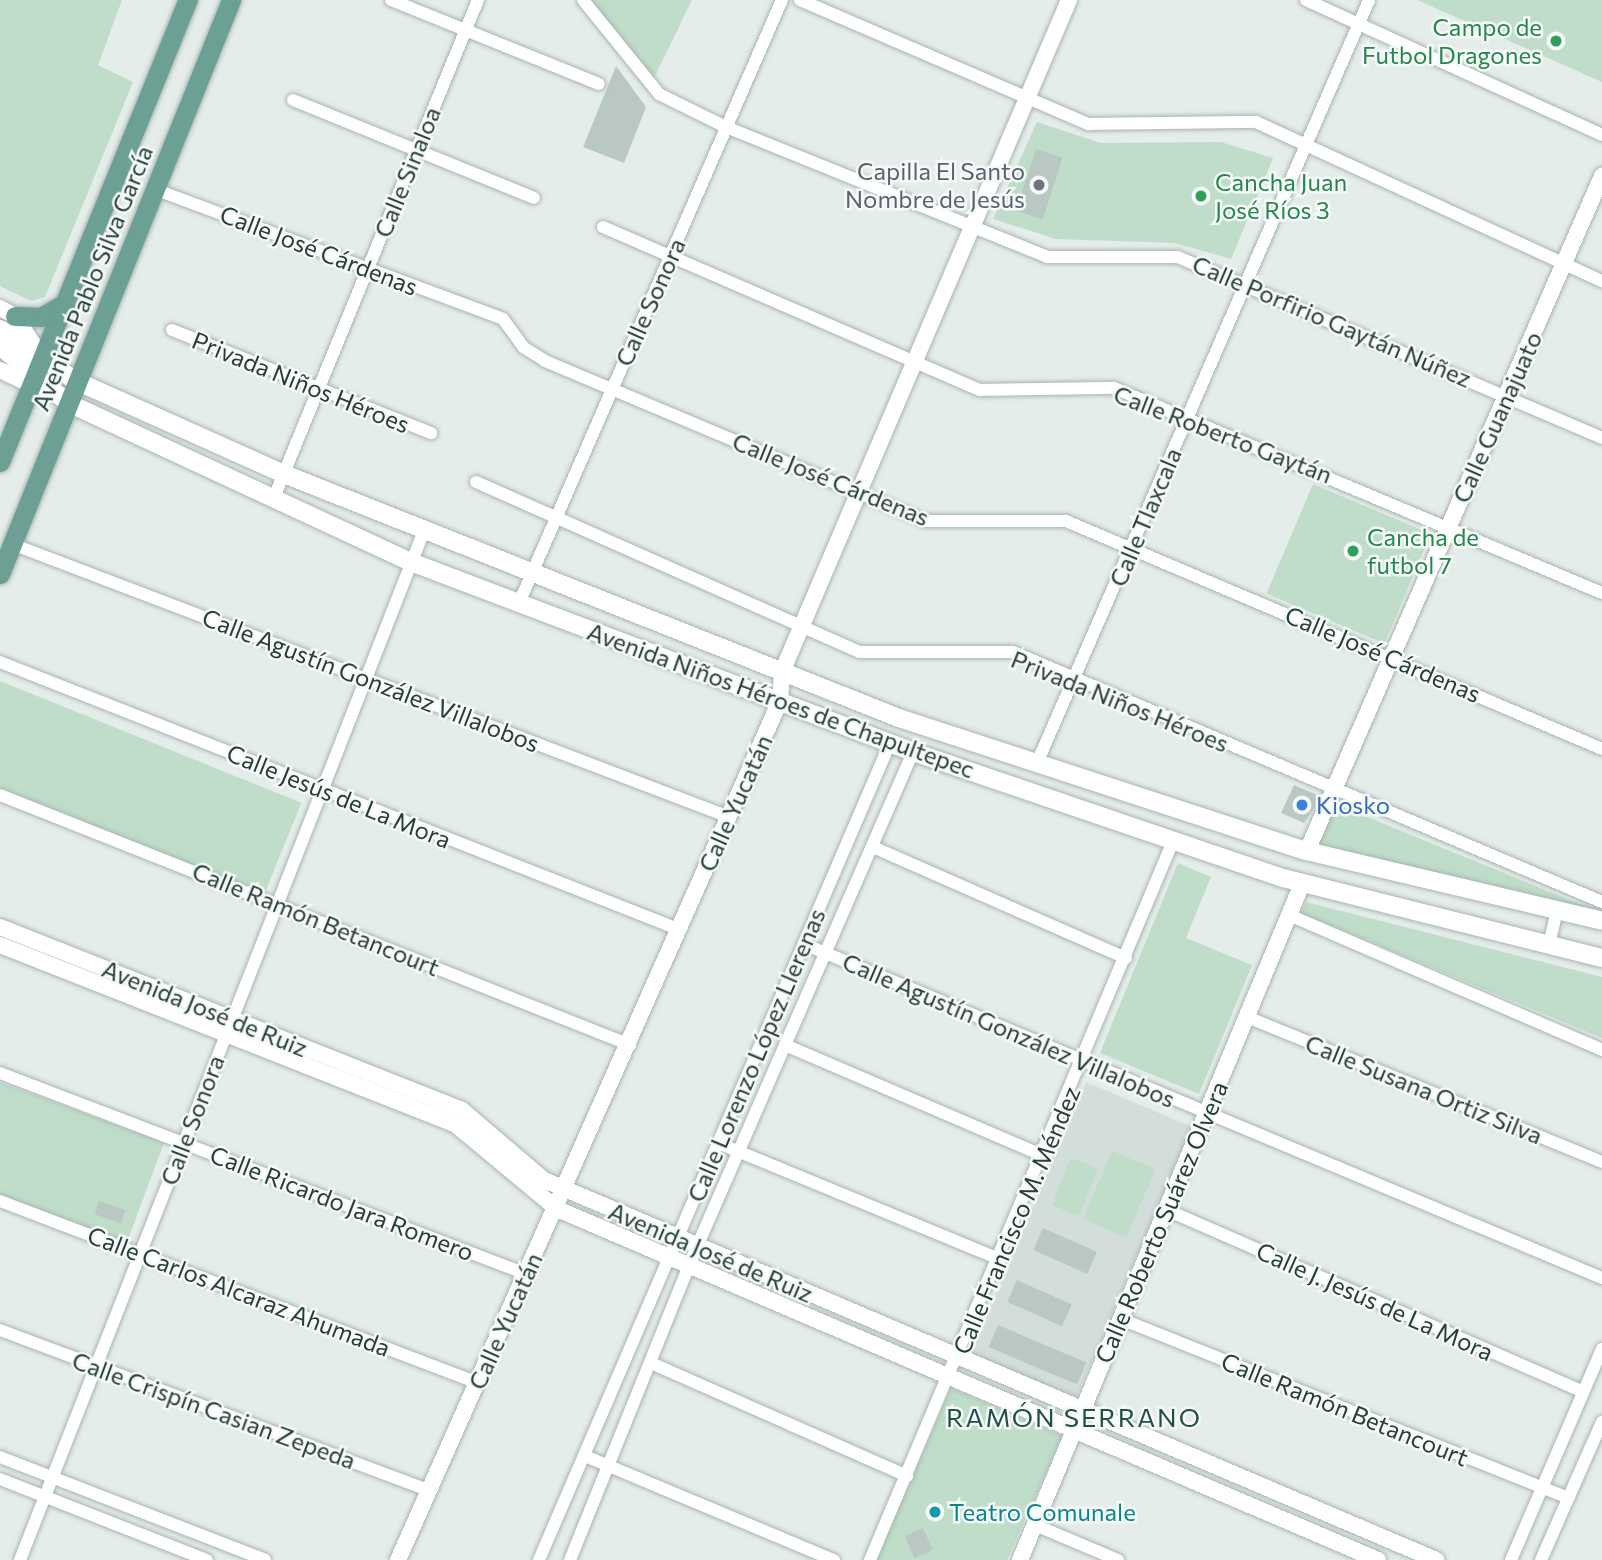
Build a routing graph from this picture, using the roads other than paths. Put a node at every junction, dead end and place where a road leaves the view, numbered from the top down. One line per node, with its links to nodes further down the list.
1 (188, 0): 30 (main road, Avenida Pablo Silva García)
2 (231, 0): 21 (main road, Avenida Pablo Silva García)
3 (391, 0): 12 (street)
4 (478, 0): 12 (street, Calle Sinaloa)
5 (583, 0): 16 (street, Calle Porfirio Gaytán Núñez)
6 (782, 0): 16 (street, Calle Sonora)
7 (800, 0): 14 (street)
8 (1069, 0): 14 (street, Calle Yucatán)
9 (1306, 0): 11 (street)
10 (1368, 0): 11 (street, Calle Tlaxcala)
11 (1358, 24): 17 (street); 18 (street, Calle Tlaxcala)
12 (465, 30): 13 (street); 19 (street, Calle Sinaloa)
13 (599, 84)
14 (1027, 99): 18 (street); 24 (street, Calle Yucatán)
15 (293, 100): 19 (street)
16 (726, 127): 24 (street, Calle Porfirio Gaytán Núñez); 25 (street, Calle Sonora)
17 (1602, 135)
18 (1303, 143): 26 (street); 29 (street, Calle Tlaxcala)
19 (416, 150): 22 (street); 27 (street, Calle Sinaloa)
20 (1602, 176): 26 (street, Calle Guanajuato)
21 (154, 188): 27 (street, Calle José Cárdenas); 37 (main road, Avenida Pablo Silva García)
22 (534, 198)
23 (603, 227): 25 (street, Calle Roberto Gaytán)
24 (972, 227): 29 (street, Calle Porfirio Gaytán Núñez); 34 (street, Calle Yucatán)
25 (670, 257): 34 (street, Calle Roberto Gaytán); 39 (street, Calle Sonora)
26 (1564, 264): 28 (street); 40 (street, Calle Guanajuato)
27 (368, 268): 38 (street, Calle Sinaloa); 39 (street, Calle José Cárdenas)
28 (1602, 281)
29 (1243, 285): 40 (street, Calle Porfirio Gaytán Núñez); 42 (street, Calle Tlaxcala)
30 (67, 302): 31 (main road); 36 (main road, Avenida Pablo Silva García)
31 (5, 318): 36 (main road, Avenida Niños Héroes de Chapultepec)
32 (172, 330): 38 (street, Privada Niños Héroes)
33 (0, 346): 36 (main road, Avenida Niños Héroes de Chapultepec)
34 (914, 363): 42 (street, Calle Roberto Gaytán); 48 (street, Calle Yucatán)
35 (0, 370): 36 (street)
36 (36, 373): 37 (main road, Avenida Niños Héroes de Chapultepec); 41 (main road, Avenida Niños Héroes de Chapultepec); 45 (main road, Avenida Pablo Silva García)
37 (76, 381): 41 (main road, Avenida Pablo Silva García); 46 (main road, Avenida Niños Héroes de Chapultepec)
38 (319, 388): 43 (street, Privada Niños Héroes); 46 (street, Calle Sinaloa)
39 (612, 388): 48 (street, Calle José Cárdenas); 50 (street, Calle Sonora)
40 (1507, 394): 44 (street, Calle Porfirio Gaytán Núñez); 51 (street, Calle Guanajuato)
41 (68, 403): 49 (main road, Avenida Niños Héroes de Chapultepec); 53 (main road, Avenida Pablo Silva García)
42 (1187, 416): 51 (street, Calle Roberto Gaytán); 54 (street, Calle Tlaxcala)
43 (431, 433)
44 (1602, 438)
45 (0, 462)
46 (284, 474): 49 (street, Calle Sinaloa); 52 (main road, Avenida Niños Héroes de Chapultepec)
47 (476, 482): 50 (street, Privada Niños Héroes)
48 (858, 494): 54 (street, Calle José Cárdenas); 60 (street, Calle Yucatán)
49 (273, 500): 55 (main road, Avenida Niños Héroes de Chapultepec)
50 (556, 518): 57 (street, Calle Sonora); 60 (street, Privada Niños Héroes)
51 (1450, 526): 58 (street, Calle Roberto Gaytán); 61 (street, Calle Guanajuato)
52 (423, 533): 55 (street, Calle Sonora); 57 (main road, Avenida Niños Héroes de Chapultepec)
53 (12, 544): 56 (main road, Avenida Pablo Silva García); 64 (street, Calle Agustín González Villalobos)
54 (1132, 550): 61 (street, Calle José Cárdenas); 65 (street, Calle Tlaxcala)
55 (411, 562): 59 (main road, Avenida Niños Héroes de Chapultepec); 64 (street, Calle Sonora)
56 (0, 574)
57 (531, 575): 59 (street, Calle Sonora); 63 (main road, Avenida Niños Héroes de Chapultepec)
58 (1602, 593)
59 (519, 603): 66 (main road, Avenida Niños Héroes de Chapultepec)
60 (801, 627): 63 (street, Calle Yucatán); 65 (street, Privada Niños Héroes)
61 (1393, 655): 68 (street, Calle José Cárdenas); 72 (street, Calle Guanajuato)
62 (0, 662): 71 (street, Calle Jesús de La Mora)
63 (782, 672): 66 (street, Calle Yucatán); 70 (main road, Avenida Niños Héroes de Chapultepec)
64 (366, 677): 71 (street, Calle Sonora); 74 (street, Calle Agustín González Villalobos)
65 (1073, 678): 70 (street, Calle Tlaxcala); 72 (street, Privada Niños Héroes)
66 (780, 701): 67 (main road, Avenida Niños Héroes de Chapultepec); 74 (street, Calle Yucatán)
67 (890, 743): 69 (main road, Avenida Niños Héroes de Chapultepec); 86 (street, Calle Lorenzo López Llerenas)
68 (1602, 749)
69 (913, 752): 75 (main road, Avenida Niños Héroes de Chapultepec); 76 (street, Calle Lorenzo López Llerenas)
70 (1037, 763): 77 (main road, Avenida Niños Héroes de Chapultepec)
71 (322, 789): 79 (street, Calle Sonora); 85 (street, Calle Jesús de La Mora)
72 (1334, 790): 77 (street, Calle Guanajuato); 80 (street, Privada Niños Héroes)
73 (0, 795): 79 (street, Calle Ramón Betancourt)
74 (729, 817): 85 (street, Calle Yucatán)
75 (1174, 839): 78 (main road, Avenida Niños Héroes de Chapultepec); 90 (street, Calle Francisco M. Méndez)
76 (875, 848): 89 (street, Calle Lorenzo López Llerenas); 90 (street)
77 (1307, 851): 81 (main road, Avenida Niños Héroes de Chapultepec)
78 (1303, 884): 82 (street, Calle Roberto Suárez Olvera); 88 (main road, Avenida Niños Héroes de Chapultepec)
79 (277, 902): 93 (street, Calle Sonora); 95 (street, Calle Ramón Betancourt)
80 (1602, 902)
81 (1557, 911): 83 (main road, Avenida Niños Héroes de Chapultepec); 88 (street)
82 (1289, 915): 92 (street, Calle Roberto Suárez Olvera); 97 (street)
83 (1602, 921)
84 (0, 927): 93 (street, Avenida José de Ruiz)
85 (678, 929): 95 (street, Calle Yucatán)
86 (804, 944): 89 (street, Calle Agustín González Villalobos); 102 (street, Calle Lorenzo López Llerenas)
87 (0, 945): 94 (street, Avenida José de Ruiz)
88 (1549, 945): 91 (main road, Avenida Niños Héroes de Chapultepec)
89 (827, 953): 96 (street, Calle Lorenzo López Llerenas); 98 (street, Calle Agustín González Villalobos)
90 (1126, 958): 98 (street, Calle Francisco M. Méndez)
91 (1602, 958)
92 (1247, 1017): 100 (street, Calle Roberto Suárez Olvera); 105 (street, Calle Susana Ortiz Silva)
93 (232, 1018): 94 (street, Calle Sonora); 106 (street, Avenida José de Ruiz)
94 (226, 1034): 101 (street, Calle Sonora); 108 (street, Avenida José de Ruiz)
95 (630, 1045): 106 (street, Calle Yucatán)
96 (786, 1045): 103 (street, Calle Lorenzo López Llerenas); 104 (street)
97 (1602, 1050)
98 (1082, 1060): 100 (street, Calle Agustín González Villalobos); 104 (street, Calle Francisco M. Méndez)
99 (0, 1073): 101 (street, Calle Ricardo Jara Romero)
100 (1207, 1112): 109 (street, Calle Roberto Suárez Olvera); 117 (street, Calle Agustín González Villalobos)
101 (184, 1142): 112 (street, Calle Sonora); 116 (street, Calle Ricardo Jara Romero)
102 (718, 1143): 103 (street); 110 (street, Calle Lorenzo López Llerenas)
103 (740, 1151): 111 (street, Calle Lorenzo López Llerenas); 114 (street)
104 (1044, 1156): 114 (street, Calle Francisco M. Méndez)
105 (1602, 1162)
106 (566, 1190): 108 (street, Calle Yucatán); 110 (street, Avenida José de Ruiz)
107 (0, 1201): 112 (street, Calle Carlos Alcaraz Ahumada)
108 (556, 1209): 113 (street, Avenida José de Ruiz); 116 (street, Calle Yucatán)
109 (1167, 1210): 118 (street, Calle Roberto Suárez Olvera); 126 (street, Calle J. Jesús de La Mora)
110 (678, 1238): 111 (street, Avenida José de Ruiz); 113 (street, Calle Lorenzo López Llerenas)
111 (698, 1246): 115 (street, Calle Lorenzo López Llerenas); 121 (street, Avenida José de Ruiz)
112 (140, 1252): 123 (street, Calle Sonora); 125 (street, Calle Carlos Alcaraz Ahumada)
113 (669, 1257): 115 (street, Avenida José de Ruiz); 130 (street, Calle Lorenzo López Llerenas)
114 (1000, 1259): 121 (street, Calle Francisco M. Méndez)
115 (689, 1265): 122 (street, Calle Lorenzo López Llerenas); 124 (street, Avenida José de Ruiz)
116 (526, 1274): 125 (street, Calle Yucatán)
117 (1602, 1278)
118 (1121, 1319): 127 (street, Calle Roberto Suárez Olvera); 136 (street, Calle Ramón Betancourt)
119 (0, 1330): 123 (street, Calle Crispín Casian Zepeda)
120 (1602, 1349): 126 (street)
121 (959, 1357): 124 (street, Calle Francisco M. Méndez); 127 (street, Avenida José de Ruiz)
122 (651, 1363): 132 (street, Calle Lorenzo López Llerenas); 133 (street)
123 (96, 1366): 134 (street, Calle Sonora); 137 (street, Calle Crispín Casian Zepeda)
124 (950, 1377): 129 (street, Avenida José de Ruiz); 133 (street, Calle Francisco M. Méndez)
125 (478, 1382): 137 (street, Calle Yucatán)
126 (1583, 1392): 136 (street)
127 (1083, 1410): 129 (street, Calle Roberto Suárez Olvera); 152 (street, Avenida José de Ruiz)
128 (1602, 1422): 139 (street)
129 (1074, 1430): 140 (street, Calle Roberto Suárez Olvera); 151 (street, Avenida José de Ruiz)
130 (585, 1456): 132 (street); 145 (street, Calle Lorenzo López Llerenas)
131 (0, 1457): 134 (street)
132 (609, 1466): 146 (street, Calle Lorenzo López Llerenas); 147 (street)
133 (907, 1476): 148 (street, Calle Francisco M. Méndez)
134 (52, 1477): 138 (street, Calle Sonora); 143 (street)
135 (0, 1479): 138 (street)
136 (1542, 1489): 139 (street, Calle Ramón Betancourt); 153 (street)
137 (429, 1490): 144 (street, Calle Yucatán)
138 (45, 1497): 141 (street, Calle Sonora); 142 (street)
139 (1569, 1498): 154 (street)
140 (1035, 1525): 149 (street, Calle Roberto Suárez Olvera); 150 (street)
141 (20, 1560)
142 (207, 1560)
143 (265, 1560)
144 (398, 1560)
145 (540, 1560)
146 (570, 1560)
147 (834, 1560)
148 (870, 1560)
149 (1020, 1560)
150 (1118, 1560)
151 (1378, 1560)
152 (1436, 1560)
153 (1511, 1560)
154 (1541, 1560)

